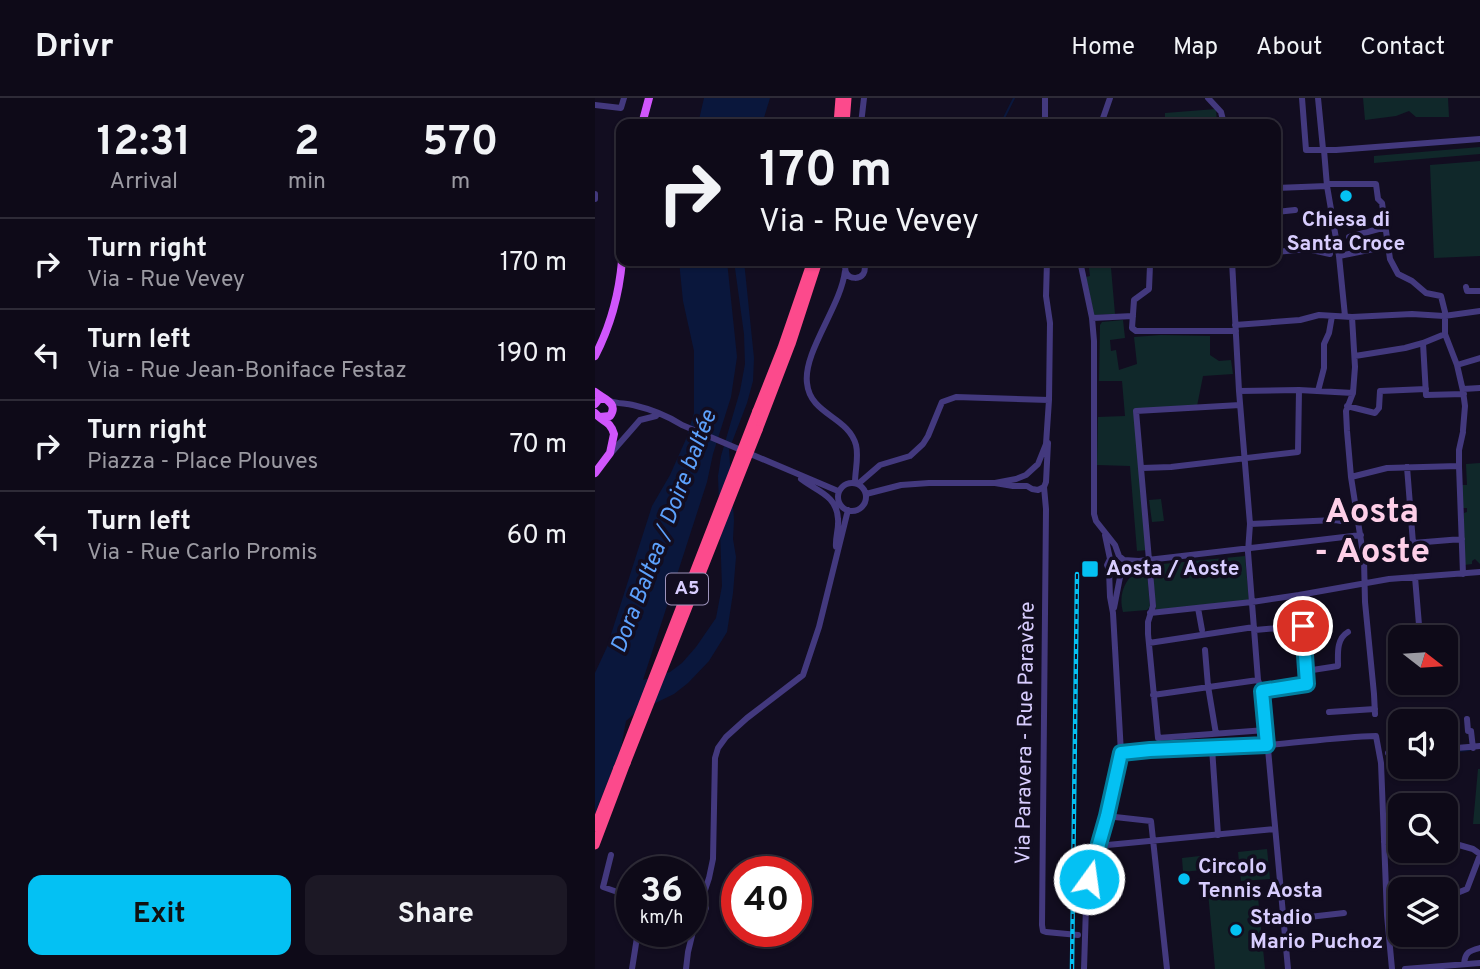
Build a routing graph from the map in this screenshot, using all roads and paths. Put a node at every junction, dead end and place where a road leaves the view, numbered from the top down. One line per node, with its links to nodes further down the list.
1 (624, 98): 11 (street)
2 (649, 98): 14 (main road)
3 (840, 98): 15 (highway)
4 (847, 98): 16 (highway)
5 (864, 98): 17 (street)
6 (1045, 98): 18 (street)
7 (1110, 98): 19 (street)
8 (1208, 98): 20 (street)
9 (1302, 98): 13 (street)
10 (1318, 98): 12 (street)
11 (595, 105)
12 (1319, 117): 13 (street); 22 (street)
13 (1304, 118): 22 (street)
14 (643, 119)
15 (838, 119)
16 (845, 119)
17 (862, 119)
18 (1045, 119)
19 (1103, 119)
20 (1223, 119)
21 (1480, 139): 22 (street)
22 (1321, 147): 23 (street)
23 (1327, 185): 24 (street); 27 (street); 31 (street)
24 (1281, 188)
25 (1295, 210): 26 (street)
26 (1281, 211)
27 (1386, 227): 28 (street); 29 (street)
28 (1349, 237)
29 (1389, 246): 31 (street); 50 (street)
30 (1281, 252): 31 (street)
31 (1336, 254): 49 (street)
32 (621, 266): 55 (main road)
33 (810, 266): 143 (highway, A5, bridge)
34 (816, 266): 143 (highway, A5, bridge)
35 (845, 266): 41 (street)
36 (865, 266): 42 (street)
37 (1047, 266): 67 (street)
38 (1081, 266): 51 (street)
39 (1150, 266): 47 (street)
40 (1232, 266): 52 (street)
41 (845, 271): 42 (street); 45 (street)
42 (853, 278): 45 (street)
43 (1466, 287): 44 (street)
44 (1480, 291)
45 (838, 297): 82 (street)
46 (1480, 311): 50 (street)
47 (1133, 316): 51 (street); 52 (street)
48 (1332, 316): 49 (street); 52 (street); 63 (street)
49 (1349, 316): 50 (street); 56 (street)
50 (1444, 316): 53 (street)
51 (1092, 318): 100 (street)
52 (1235, 328): 62 (street)
53 (1445, 334): 54 (street); 58 (street)
54 (1423, 343): 56 (street); 60 (street)
55 (595, 356)
56 (1355, 356): 66 (street)
57 (1480, 358): 58 (street)
58 (1457, 365): 65 (street)
59 (1480, 387): 65 (street)
60 (1426, 389): 65 (street); 70 (street)
61 (1299, 390): 62 (street); 63 (street); 78 (street)
62 (1239, 391): 69 (street)
63 (1318, 391): 66 (street)
64 (595, 392): 68 (main road)
65 (1463, 392): 79 (street)
66 (1353, 393): 70 (street)
67 (1049, 400): 75 (street); 92 (street)
68 (599, 402): 71 (main road); 74 (street)
69 (1240, 405): 78 (street); 81 (street)
70 (1347, 405): 88 (street)
71 (612, 413): 72 (main road); 73 (street); 76 (main road)
72 (596, 414): 77 (main road)
73 (656, 416): 74 (street); 76 (street)
74 (681, 424): 85 (street, bridge)
75 (1047, 430): 83 (street); 87 (street)
76 (618, 444): 77 (street)
77 (610, 453): 84 (main road)
78 (1245, 459): 81 (street); 99 (street)
79 (1459, 466): 80 (street); 102 (street)
80 (1407, 467): 88 (street); 102 (street)
81 (1142, 468): 107 (street)
82 (855, 469): 89 (street); 92 (street)
83 (1033, 469): 86 (street); 87 (street)
84 (595, 472)
85 (794, 473): 95 (street); 104 (street)
86 (1025, 475): 90 (street); 91 (street)
87 (1046, 476): 93 (street)
88 (1351, 477): 98 (street)
89 (847, 483): 92 (street); 95 (street)
90 (995, 483): 91 (street); 92 (street)
91 (1027, 486): 94 (street)
92 (861, 487): 97 (street)
93 (1044, 487): 94 (street); 96 (street, Via Paravera - Rue Paravère)
94 (1034, 490): 96 (street)
95 (838, 491): 97 (street)
96 (1044, 500): 161 (street, Via Paravera - Rue Paravère)
97 (848, 510): 104 (street)
98 (1359, 519): 99 (street); 101 (street)
99 (1250, 524): 103 (street)
100 (1105, 533): 105 (street); 106 (street)
101 (1361, 535): 103 (street); 114 (street)
102 (1462, 539): 112 (street)
103 (1247, 549): 107 (street); 116 (street)
104 (837, 554): 155 (street)
105 (1122, 558): 106 (street); 108 (street); 110 (street)
106 (1110, 559): 109 (street)
107 (1150, 559): 108 (street); 119 (street)
108 (1139, 561): 110 (street)
109 (1109, 570): 110 (street); 118 (street)
110 (1123, 570): 118 (street)
111 (1480, 572): 112 (street)
112 (1463, 574): 113 (street)
113 (1415, 577): 114 (street); 120 (street)
114 (1365, 583): 115 (street); 132 (street)
115 (1299, 594): 116 (street); 121 (street)
116 (1252, 602): 117 (street); 122 (street)
117 (1198, 607): 119 (street); 124 (street)
118 (1113, 613): 140 (street)
119 (1150, 613): 125 (street)
120 (1419, 625)
121 (1303, 626): 122 (street); 127 (street)
122 (1254, 629): 124 (street); 128 (street)
123 (1348, 632): 127 (street)
124 (1203, 635): 125 (street)
125 (1149, 643): 131 (street)
126 (1205, 652): 129 (street)
127 (1306, 671): 130 (street)
128 (1258, 680): 129 (street); 130 (street)
129 (1208, 687): 131 (street); 135 (street)
130 (1262, 691): 134 (street)
131 (1153, 695): 135 (street)
132 (1329, 712)
133 (1467, 719): 137 (street)
134 (1266, 730): 135 (street); 136 (street)
135 (1216, 734)
136 (1267, 745): 138 (street); 141 (street); 146 (street)
137 (1476, 747): 139 (street)
138 (1212, 748): 140 (street); 147 (street)
139 (1458, 748)
140 (1121, 753): 144 (street)
141 (1383, 753): 142 (street); 149 (street)
142 (1388, 753)
143 (622, 766): 145 (highway, A5); 150 (highway, A5)
144 (1107, 816): 148 (street); 152 (street)
145 (595, 827)
146 (1275, 829): 147 (street); 160 (street)
147 (1217, 835): 148 (street)
148 (1153, 841): 152 (street); 170 (street)
149 (1387, 841): 172 (street)
150 (595, 845)
151 (1458, 845): 153 (street)
152 (1097, 846): 158 (street)
153 (1480, 854): 157 (street)
154 (611, 855): 156 (street)
155 (707, 884)
156 (616, 891)
157 (1458, 893)
158 (1086, 906): 161 (street); 169 (street)
159 (1344, 913): 160 (street)
160 (1283, 920): 171 (street)
161 (1080, 937): 169 (street)
162 (635, 947): 167 (street)
163 (689, 947): 168 (street)
164 (1480, 948): 166 (street)
165 (1480, 963): 166 (street)
166 (1464, 964): 173 (street)
167 (632, 969)
168 (686, 969)
169 (1083, 969)
170 (1167, 969)
171 (1288, 969)
172 (1392, 969)
173 (1405, 969)

